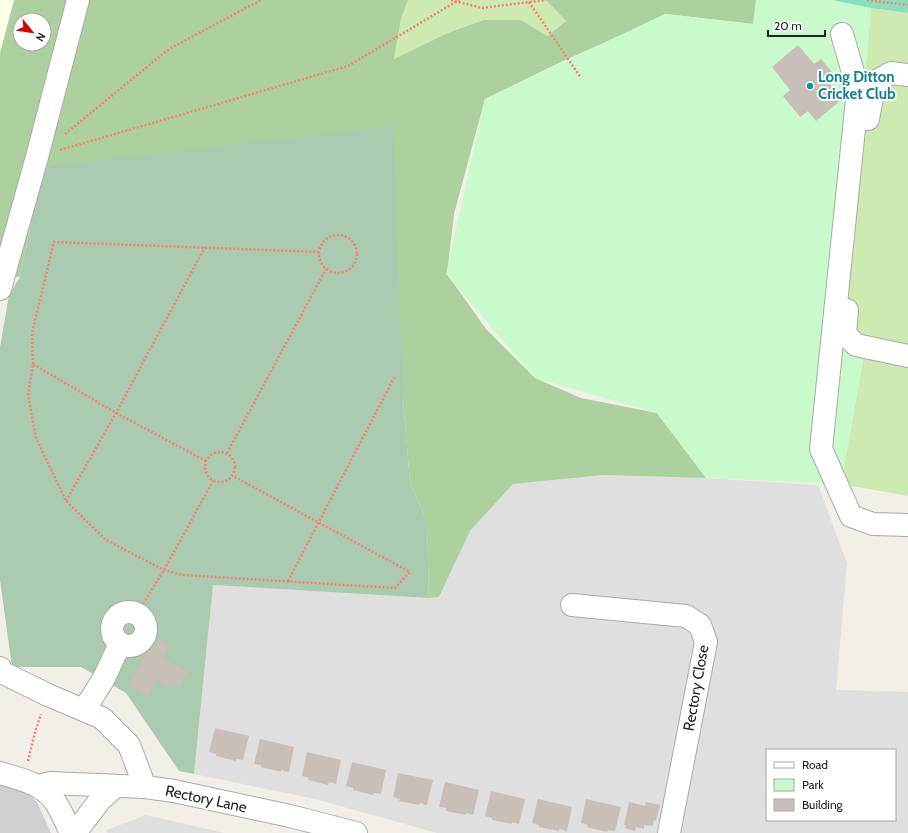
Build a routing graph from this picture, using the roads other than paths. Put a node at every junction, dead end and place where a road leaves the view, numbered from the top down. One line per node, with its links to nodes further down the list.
1 (78, 0): 4 (street)
2 (842, 34): 6 (street)
3 (908, 75): 5 (street)
4 (0, 289)
5 (908, 356)
6 (908, 525)
7 (572, 605): 18 (street, Rectory Close)
8 (137, 614): 10 (street)
9 (0, 668): 10 (street)
10 (84, 710): 14 (street)
11 (0, 773): 12 (street)
12 (31, 783): 13 (street, Rectory Lane); 15 (street)
13 (116, 786): 14 (street, Rectory Lane); 16 (street)
14 (145, 787): 17 (street, Rectory Lane)
15 (71, 833)
16 (75, 833)
17 (356, 833)
18 (669, 833)

